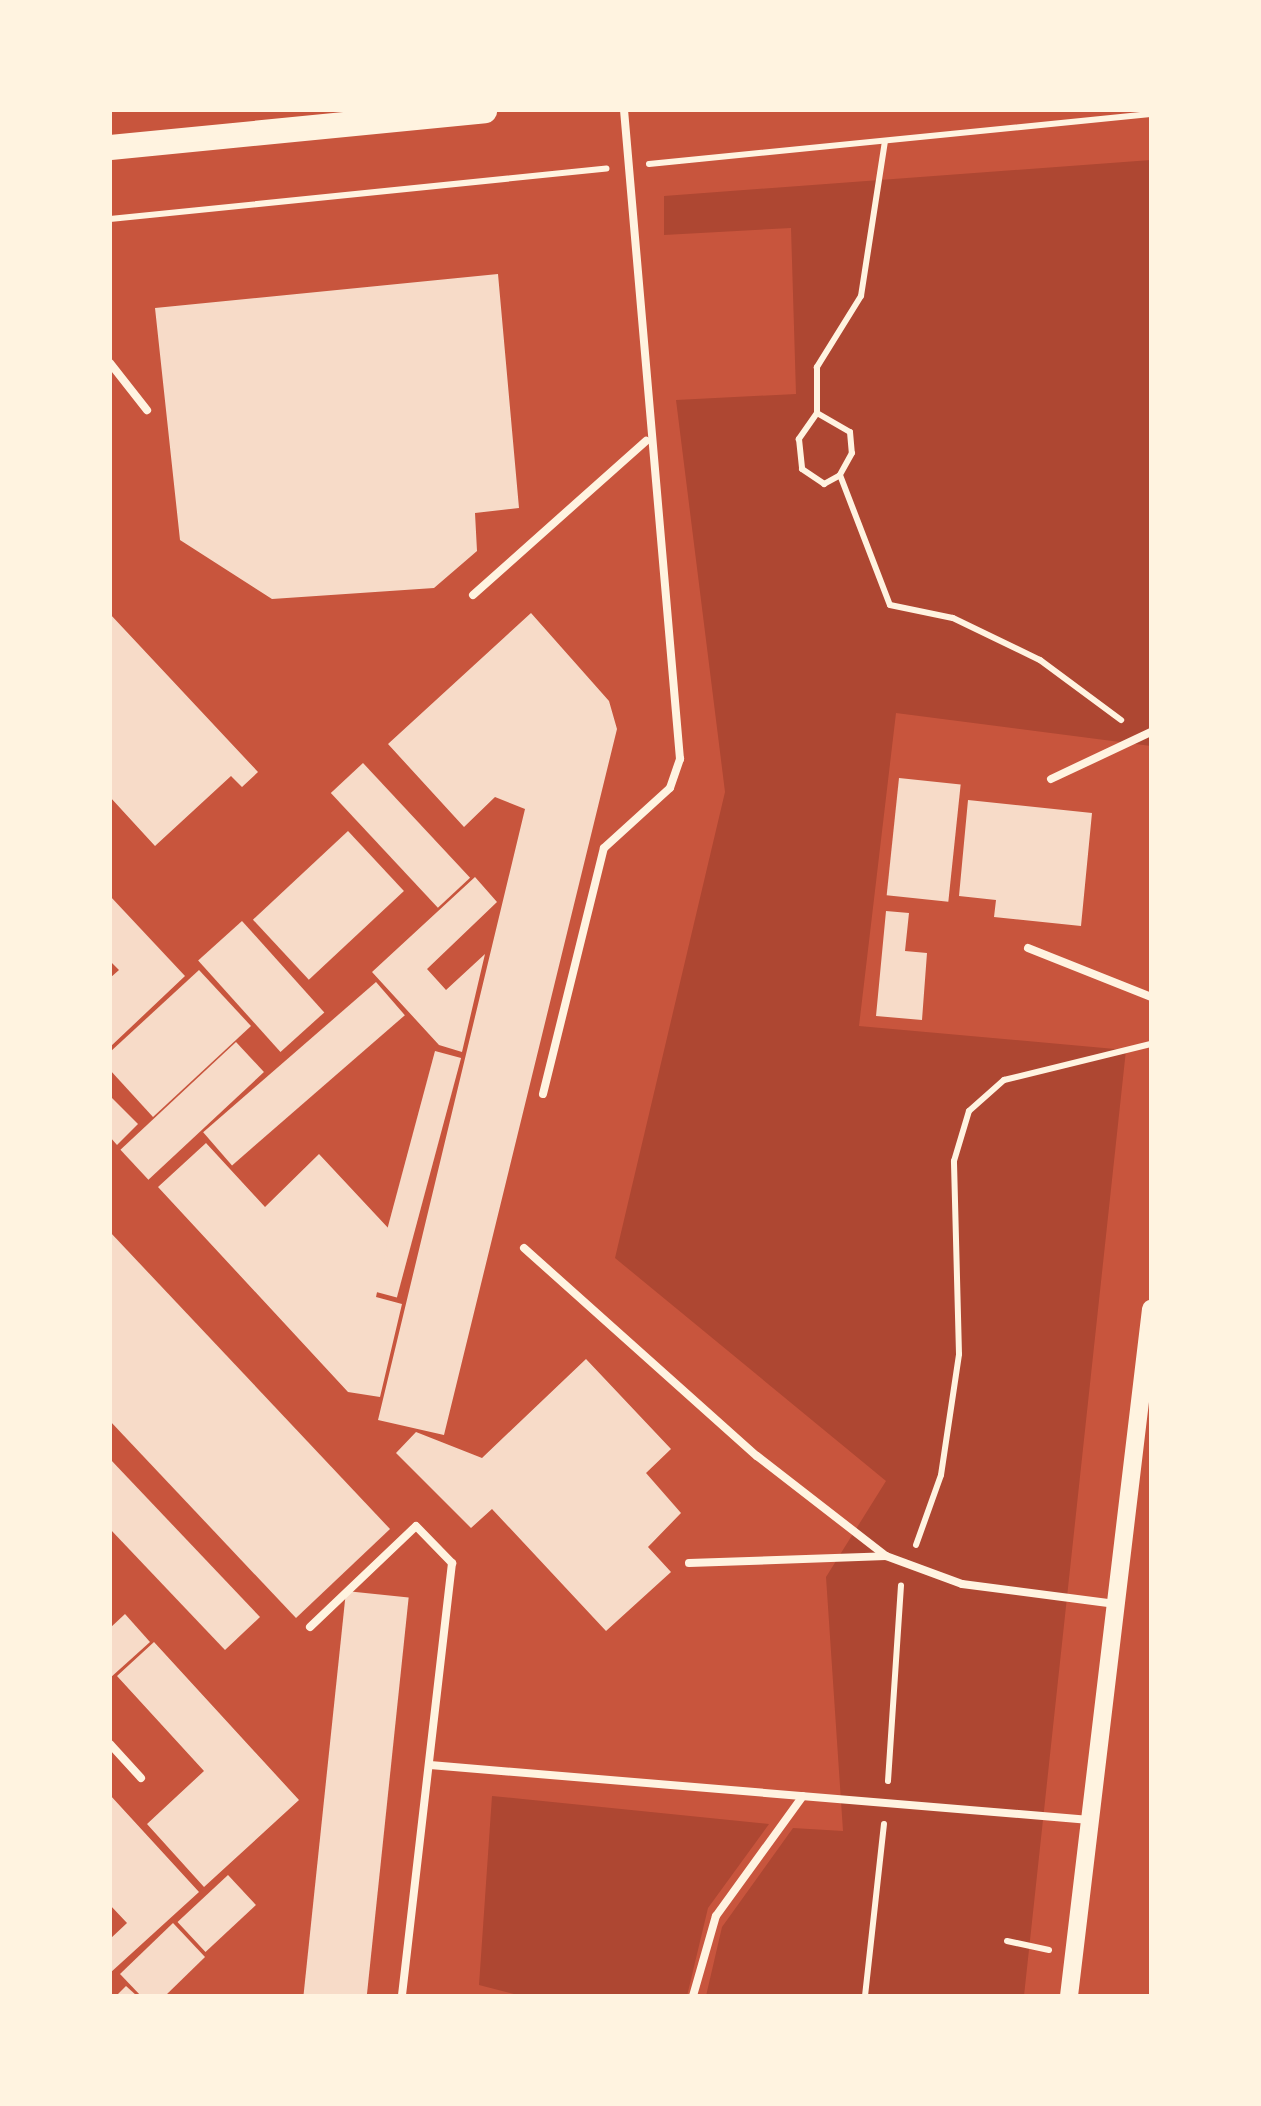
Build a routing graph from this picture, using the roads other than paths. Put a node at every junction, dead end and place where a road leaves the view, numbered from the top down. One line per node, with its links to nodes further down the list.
1 (484, 110): 3 (main road)
2 (624, 110): 6 (lane)
3 (110, 147)
4 (110, 363): 5 (lane)
5 (147, 410)
6 (646, 441): 7 (lane); 12 (lane)
7 (473, 595)
8 (1147, 734): 9 (lane)
9 (1051, 779)
10 (1028, 948): 11 (lane)
11 (1151, 997)
12 (544, 1094)
13 (524, 1248): 15 (lane)
14 (1151, 1309): 17 (street)
15 (886, 1556): 16 (lane); 17 (lane)
16 (689, 1563)
17 (1116, 1604): 23 (street)
18 (310, 1627): 20 (lane)
19 (110, 1744): 21 (lane)
20 (430, 1765): 22 (lane); 24 (lane)
21 (142, 1778)
22 (803, 1796): 23 (lane); 25 (lane)
23 (1090, 1820): 26 (street)
24 (402, 1996)
25 (693, 1996)
26 (1069, 1996)

